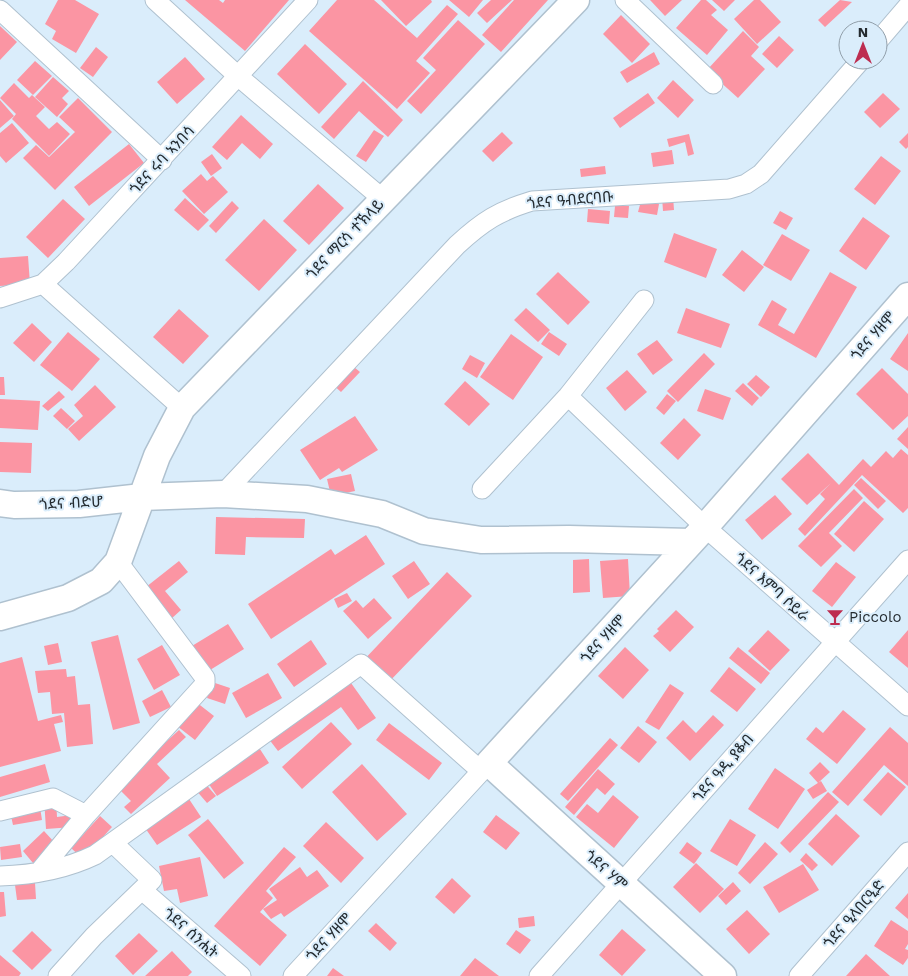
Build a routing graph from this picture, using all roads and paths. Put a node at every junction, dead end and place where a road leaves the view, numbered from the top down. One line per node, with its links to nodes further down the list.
1 (155, 0): 9 (street)
2 (308, 0): 9 (street, ጎደና ሩባ ኣንበሳ)
3 (576, 0): 12 (street, ጎደና ማርሳ ተኽላይ)
4 (625, 0): 10 (street)
5 (908, 6): 7 (street)
6 (0, 10): 11 (street)
7 (888, 29)
8 (852, 70): 20 (street, ጎደና ዓብደርባቡ)
9 (239, 77): 11 (street, ጎደና ሩባ ኣንበሳ); 12 (street)
10 (713, 84)
11 (162, 160): 13 (street, ጎደና ሩባ ኣንበሳ)
12 (384, 200): 18 (street, ጎደና ማርሳ ተኽላይ)
13 (43, 284): 15 (street, ጎደና ሩባ ኣንበሳ); 18 (street)
14 (908, 296): 23 (street, ጎደና ሃዘሞ)
15 (0, 298)
16 (644, 300): 17 (street)
17 (568, 396): 19 (street); 23 (street, ጎደና እምባ ሶይራ)
18 (182, 408): 21 (street, ጎደና ማርሳ ተኽላይ)
19 (482, 489)
20 (223, 494): 21 (street, ጎደና ብድሆ); 23 (street, ጎደና ብድሆ)
21 (142, 497): 22 (street, ጎደና ብድሆ); 25 (street, ጎደና ማርሳ ተኽላይ)
22 (0, 503)
23 (698, 534): 27 (street, ጎደና እምባ ሶይራ); 29 (street, ጎደና ሃዘሞ)
24 (908, 560): 27 (street, ጎደና ዓዲ ያቆብ)
25 (118, 562): 26 (street); 31 (street)
26 (0, 617)
27 (834, 642): 28 (street, ጎደና እምባ ሶይራ); 37 (street, ጎደና ዓዲ ያቆብ)
28 (908, 706)
29 (485, 767): 32 (street); 37 (street, ጎደና ሃም); 40 (street, ጎደና ሃዘሞ)
30 (0, 811): 31 (street)
31 (86, 815): 34 (street)
32 (113, 843): 34 (street); 36 (street, ጎደና ሰንሒት)
33 (908, 852): 43 (street, ጎደና ዒላበርዒድ)
34 (39, 872): 35 (street)
35 (0, 876)
36 (147, 884): 38 (street); 39 (street, ጎደና ሰንሒት)
37 (621, 884): 41 (street, ጎደና ዓዲ ያቆብ); 42 (street, ጎደና ሃም)
38 (58, 976)
39 (241, 976)
40 (292, 976)
41 (540, 976)
42 (723, 976)
43 (799, 976)

